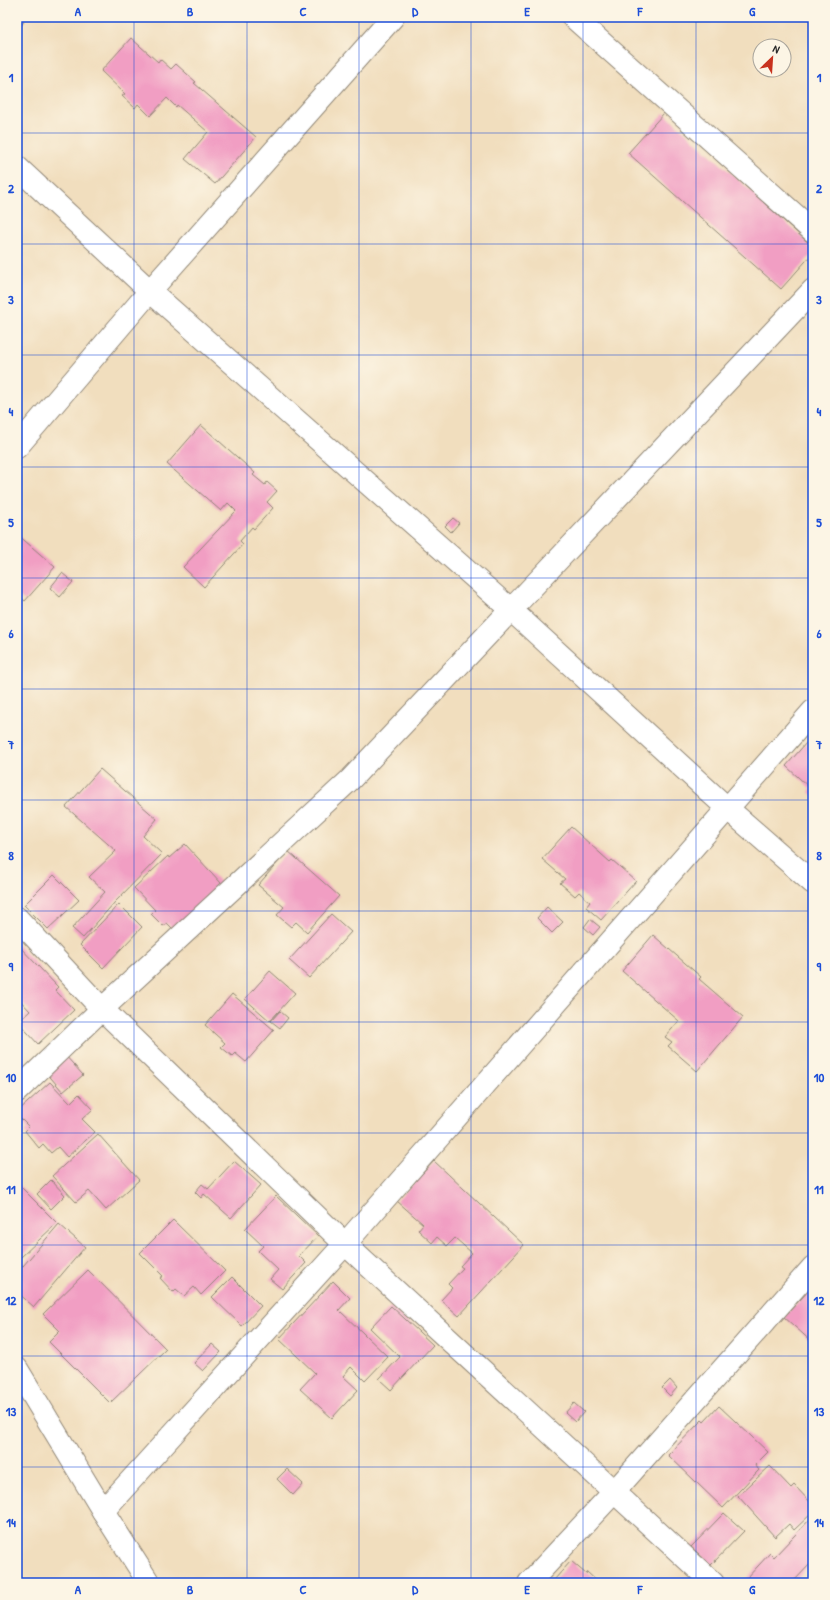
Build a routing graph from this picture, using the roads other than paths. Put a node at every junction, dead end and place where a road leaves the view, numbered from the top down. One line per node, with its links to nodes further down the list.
1 (393, 17): 6 (street)
2 (573, 17): 4 (street)
3 (17, 167): 6 (street)
4 (813, 231)
5 (813, 290): 8 (street)
6 (150, 291): 7 (street); 8 (street)
7 (17, 447)
8 (510, 609): 10 (street); 13 (street)
9 (813, 712): 10 (street)
10 (727, 808): 11 (street); 15 (street)
11 (813, 883)
12 (17, 918): 13 (street)
13 (102, 1009): 14 (street); 15 (street)
14 (17, 1092)
15 (345, 1244): 18 (street); 19 (street)
16 (813, 1267): 18 (street)
17 (17, 1369): 19 (street)
18 (614, 1492): 21 (street); 22 (street)
19 (103, 1512): 20 (street)
20 (149, 1583)
21 (529, 1583)
22 (713, 1583)

